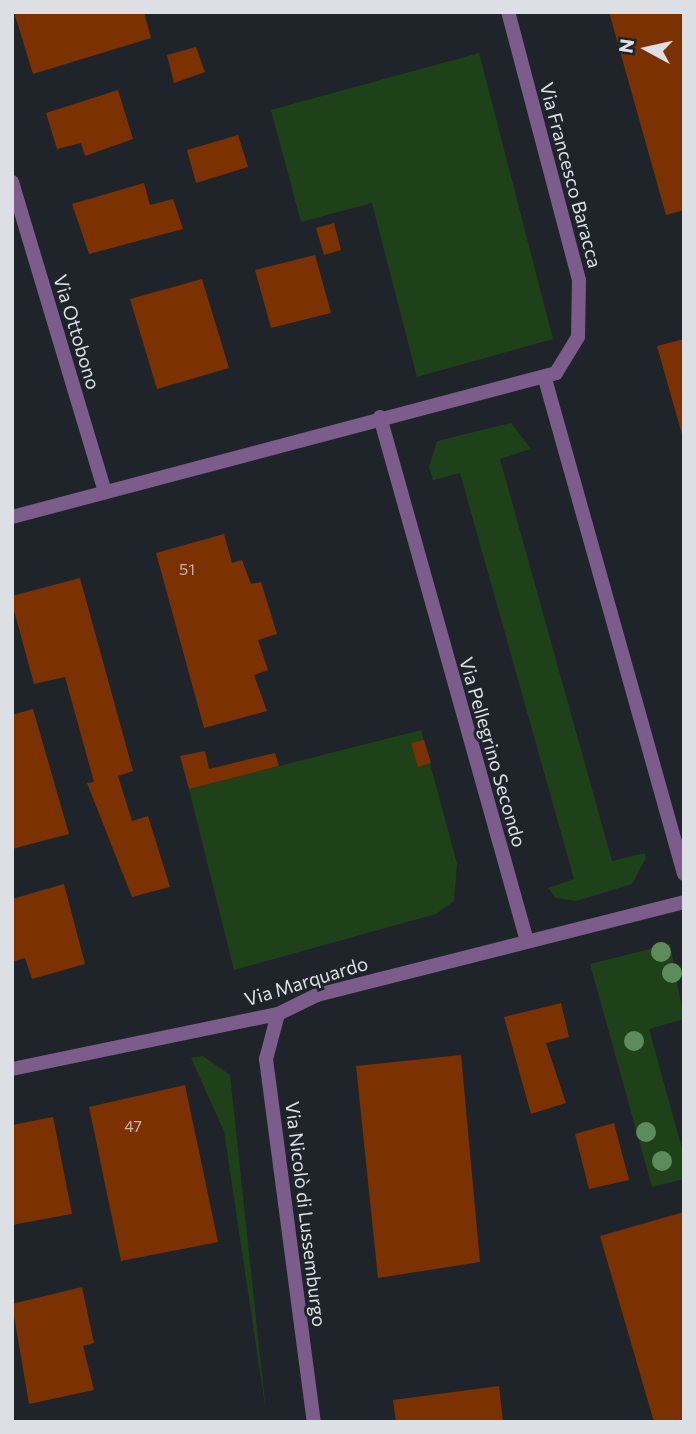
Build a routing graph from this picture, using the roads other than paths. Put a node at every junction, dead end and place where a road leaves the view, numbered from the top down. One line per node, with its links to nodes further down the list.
1 (508, 12): 3 (street, Via Francesco Baracca)
2 (12, 183): 5 (street, Via Ottobono)
3 (544, 379): 4 (street); 7 (street)
4 (380, 417): 5 (street); 9 (street, Via Pellegrino Secondo)
5 (105, 492): 6 (street)
6 (12, 517)
7 (684, 874)
8 (684, 901): 9 (street)
9 (527, 941): 10 (street, Via Marquardo)
10 (278, 1014): 11 (street, Via Marquardo); 12 (street, Via Nicolò di Lussemburgo)
11 (12, 1069)
12 (314, 1422)

